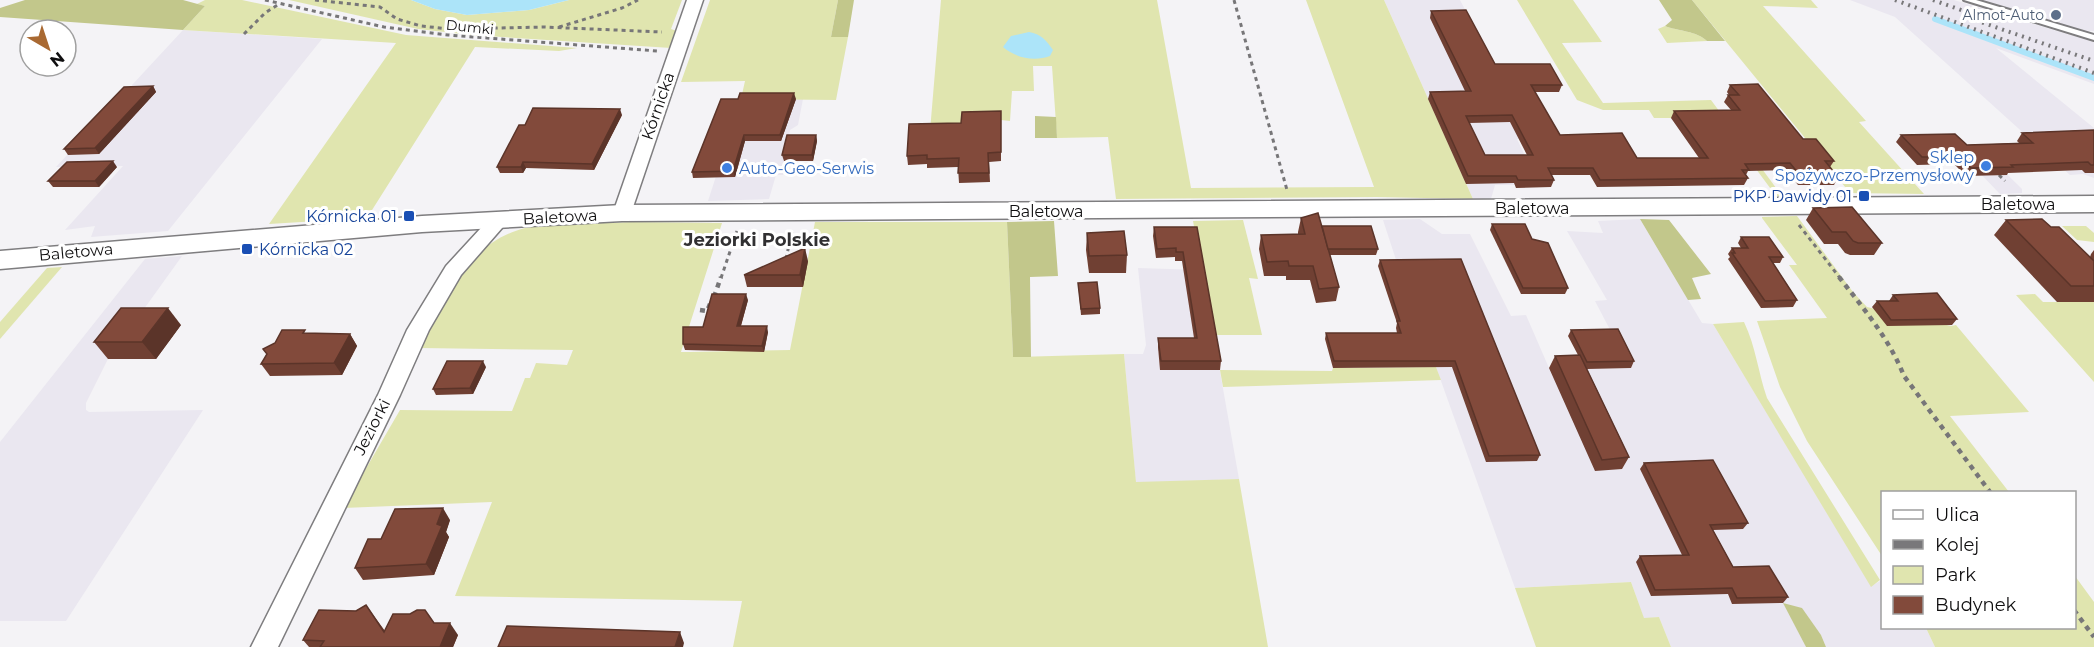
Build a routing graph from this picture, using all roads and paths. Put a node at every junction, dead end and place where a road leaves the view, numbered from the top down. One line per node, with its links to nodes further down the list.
1 (265, 0): 8 (path, Dumki)
2 (315, 0): 9 (path)
3 (375, 0): 9 (path)
4 (638, 0): 10 (path)
5 (695, 0): 11 (street, Kórnicka)
6 (1234, 0): 18 (path)
7 (1968, 0): 13 (lane)
8 (280, 4): 12 (path); 14 (path, Dumki)
9 (369, 6): 10 (path)
10 (558, 28): 11 (path)
11 (683, 33): 14 (street, Kórnicka)
12 (244, 34)
13 (2094, 38)
14 (676, 52): 19 (street, Kórnicka)
15 (1999, 175): 16 (path)
16 (2006, 182)
17 (2094, 204): 18 (street, Baletowa)
18 (1292, 210): 19 (street, Baletowa)
19 (622, 213): 20 (street, Baletowa)
20 (499, 220): 24 (street, Baletowa); 30 (street, Jeziorki)
21 (793, 222): 25 (path)
22 (1797, 222): 27 (path)
23 (740, 223): 26 (path)
24 (0, 260)
25 (785, 266)
26 (700, 310)
27 (1989, 491)
28 (2076, 613): 29 (path)
29 (2094, 637)
30 (264, 647)

